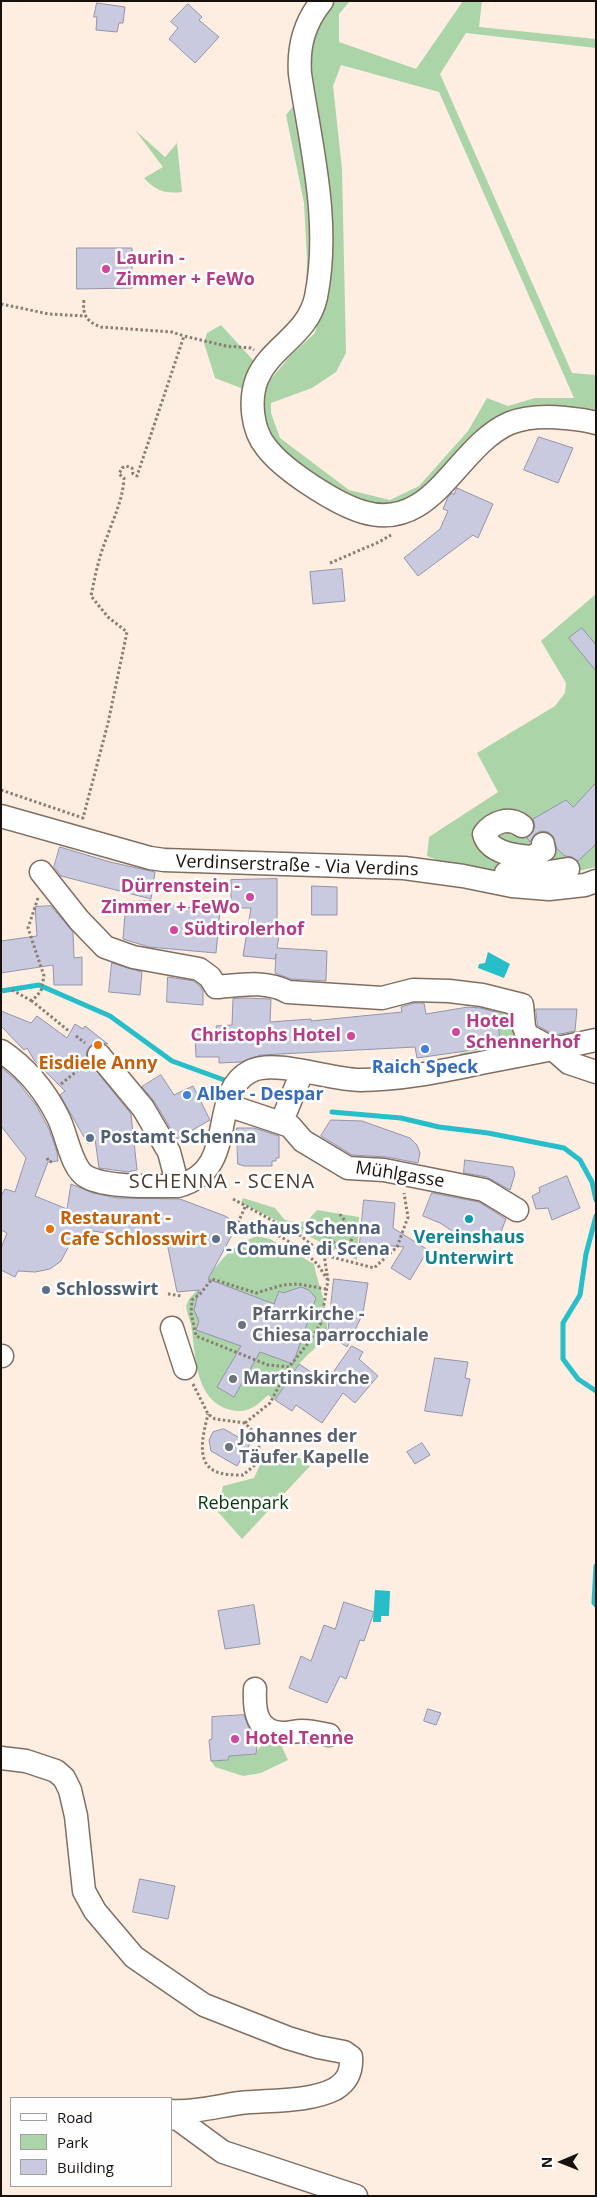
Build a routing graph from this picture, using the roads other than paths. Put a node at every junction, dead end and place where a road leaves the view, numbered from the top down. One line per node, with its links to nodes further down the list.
1 (322, 1): 2 (street)
2 (596, 423)
3 (1, 816): 9 (street, Verdinserstraße - Via Verdins)
4 (522, 826): 5 (street)
5 (543, 844)
6 (568, 869): 8 (street)
7 (41, 872): 11 (street)
8 (492, 872)
9 (596, 881)
10 (596, 1040): 11 (street)
11 (553, 1049): 14 (street); 15 (street)
12 (94, 1050): 18 (street)
13 (1, 1051): 18 (street)
14 (302, 1072): 16 (street); 17 (street)
15 (596, 1072)
16 (230, 1098): 17 (street, Mühlgasse); 18 (street)
17 (286, 1125): 19 (street, Mühlgasse)
18 (178, 1186)
19 (517, 1210)
20 (172, 1328): 21 (street)
21 (185, 1368)
22 (255, 1690): 23 (street)
23 (329, 1735)
24 (1, 1758): 25 (street)
25 (172, 2111)
26 (172, 2118): 27 (street)
27 (356, 2196)

